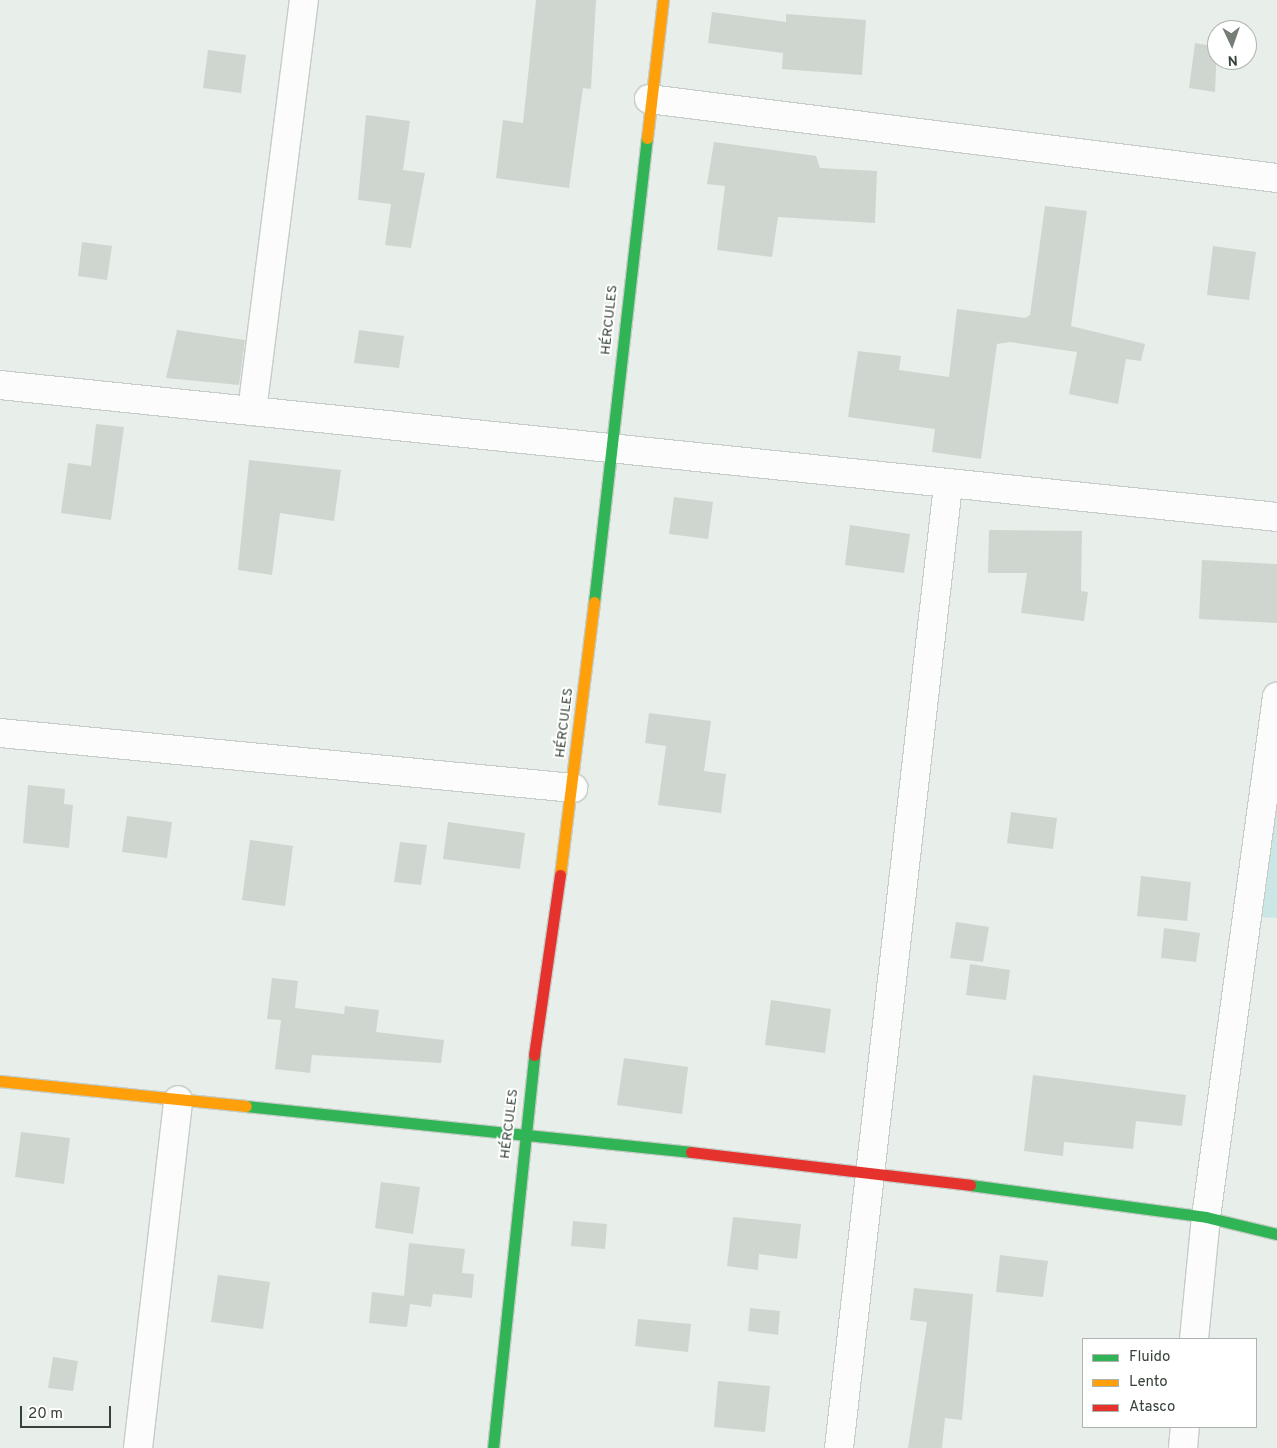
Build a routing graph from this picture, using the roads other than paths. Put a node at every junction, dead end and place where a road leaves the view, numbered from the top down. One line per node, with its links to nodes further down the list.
1 (304, 0): 6 (street)
2 (663, 0): 3 (street, HÉRCULES)
3 (650, 99): 4 (street); 7 (street, HÉRCULES)
4 (1277, 178)
5 (0, 385): 6 (street)
6 (252, 411): 7 (street)
7 (612, 449): 8 (street); 12 (street, HÉRCULES)
8 (948, 486): 9 (street); 16 (street)
9 (1277, 517)
10 (1277, 696): 17 (street)
11 (0, 733): 12 (street)
12 (573, 788): 15 (street, HÉRCULES)
13 (0, 1081): 14 (street)
14 (178, 1100): 15 (street); 21 (street)
15 (523, 1133): 16 (street); 22 (street, HÉRCULES)
16 (871, 1171): 17 (street); 23 (street)
17 (1206, 1217): 18 (street); 19 (street)
18 (1277, 1234)
19 (1194, 1338)
20 (1185, 1428): 24 (street)
21 (138, 1448)
22 (493, 1448)
23 (839, 1448)
24 (1183, 1448)

